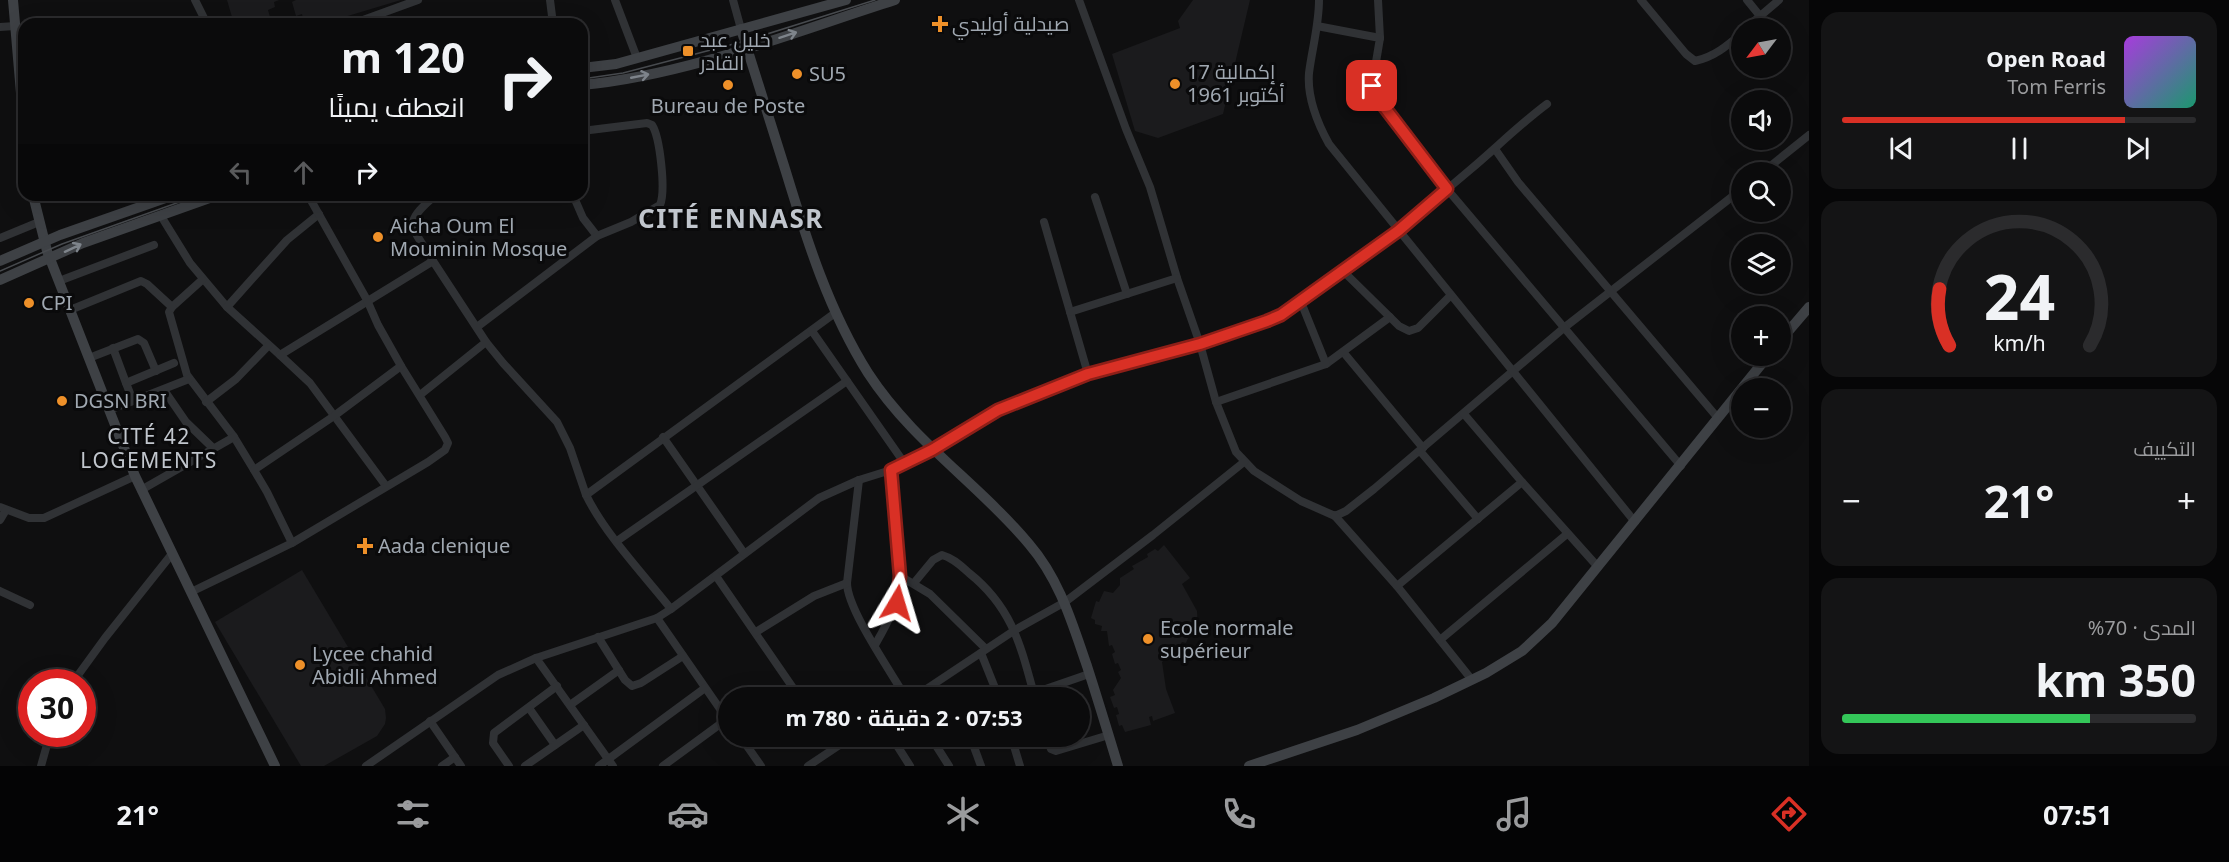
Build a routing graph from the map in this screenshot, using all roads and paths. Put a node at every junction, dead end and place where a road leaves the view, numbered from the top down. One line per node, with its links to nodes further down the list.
1 (13, 0): 20 (street)
2 (195, 0): 16 (street)
3 (418, 0): 17 (street)
4 (550, 0): 18 (street)
5 (615, 0): 27 (street)
6 (733, 0): 23 (street)
7 (846, 0): 23 (street)
8 (895, 0): 26 (street, one-way to 8)
9 (1078, 0): 58 (street)
10 (1319, 0): 21 (street)
11 (1378, 0): 24 (street)
12 (1641, 0): 25 (street)
13 (1747, 0): 15 (street)
14 (1779, 0): 15 (street)
15 (1760, 16): 19 (street)
16 (204, 18)
17 (368, 18)
18 (552, 18)
19 (1758, 18)
20 (15, 26): 22 (street); 28 (street)
21 (1317, 26): 24 (street); 49 (street)
22 (0, 27)
23 (741, 29): 26 (street); 27 (street)
24 (1380, 38): 36 (street)
25 (1731, 42)
26 (747, 48): 30 (street, one-way to 26); 72 (street)
27 (637, 58): 29 (street)
28 (18, 60)
29 (588, 67)
30 (588, 84)
31 (1547, 104): 34 (street)
32 (588, 130): 50 (street)
33 (1809, 135): 35 (street)
34 (1495, 149): 36 (street); 62 (street)
35 (1775, 162)
36 (1447, 189): 49 (street); 75 (street)
37 (1095, 197): 63 (street)
38 (1731, 198): 62 (street)
39 (34, 201): 47 (street)
40 (157, 201): 52 (street)
41 (202, 201): 46 (street)
42 (311, 201): 45 (street)
43 (428, 201): 56 (street)
44 (575, 201): 50 (street)
45 (319, 214): 65 (street); 69 (street)
46 (161, 216): 54 (street, one-way to 46); 61 (street)
47 (39, 222): 51 (street); 52 (street)
48 (1044, 222): 71 (street)
49 (1398, 231): 57 (street); 64 (street)
50 (597, 236): 74 (street)
51 (0, 238)
52 (44, 242): 54 (street); 55 (street)
53 (154, 245): 60 (street)
54 (51, 258): 59 (street); 60 (street)
55 (0, 261)
56 (433, 261): 65 (street); 74 (street)
57 (1343, 271): 66 (street); 73 (street)
58 (1177, 278): 63 (street); 79 (street)
59 (0, 279)
60 (58, 280): 70 (street)
61 (202, 280): 67 (street); 69 (street)
62 (1610, 292): 75 (street); 103 (street)
63 (1127, 294): 71 (street)
64 (1451, 295): 73 (street); 90 (street)
65 (368, 300): 83 (street); 87 (street)
66 (1300, 302): 79 (street); 86 (street)
67 (172, 307): 70 (street); 92 (street)
68 (1809, 307): 76 (street)
69 (227, 308): 80 (street)
70 (70, 310): 84 (street)
71 (1070, 312): 91 (street)
72 (835, 313): 77 (street); 108 (street)
73 (1390, 317): 82 (street)
74 (477, 327): 78 (street)
75 (1565, 327): 90 (street); 111 (street)
76 (1791, 328)
77 (812, 331): 93 (street); 105 (street)
78 (486, 342): 96 (street); 120 (street)
79 (1200, 344): 91 (street); 99 (street)
80 (268, 346): 83 (street); 98 (street)
81 (113, 348): 84 (street); 89 (street); 94 (street)
82 (1344, 352): 86 (street); 107 (street)
83 (280, 355): 102 (street)
84 (89, 357): 100 (street)
85 (174, 363): 89 (street)
86 (1326, 364): 99 (street)
87 (401, 366): 96 (street); 102 (street)
88 (1760, 366): 103 (street)
89 (156, 371): 94 (street)
90 (1514, 372): 101 (street); 125 (street)
91 (1088, 374): 108 (street)
92 (189, 379): 95 (street); 98 (street)
93 (847, 381): 110 (street); 118 (street)
94 (126, 382): 97 (street)
95 (164, 390): 97 (street); 106 (street)
96 (420, 395): 117 (street)
97 (133, 401): 100 (street)
98 (206, 402): 104 (street)
99 (1216, 402): 109 (street)
100 (109, 410): 114 (street)
101 (1464, 414): 107 (street); 116 (street)
102 (334, 416): 112 (street); 117 (street)
103 (1717, 417): 111 (street)
104 (234, 437): 106 (street); 112 (street)
105 (663, 437): 118 (street); 120 (street)
106 (214, 449): 119 (street)
107 (1422, 449): 122 (street); 123 (street)
108 (932, 450): 110 (street); 139 (street)
109 (1244, 462): 122 (street); 139 (street)
110 (905, 464): 113 (street)
111 (1681, 466): 125 (street)
112 (254, 470): 128 (street)
113 (891, 470): 115 (street); 133 (street)
114 (135, 476): 119 (street); 121 (street)
115 (860, 480): 129 (street); 134 (street)
116 (1522, 482): 123 (street); 126 (street)
117 (386, 486): 128 (street)
118 (697, 486): 127 (street); 129 (street)
119 (141, 490): 130 (street)
120 (586, 495): 127 (street)
121 (3, 509): 124 (street)
122 (1335, 516): 136 (street)
123 (1478, 519): 136 (street)
124 (0, 520)
125 (1635, 522): 131 (street)
126 (1567, 534): 131 (street); 146 (street)
127 (617, 541): 141 (street)
128 (292, 543): 138 (street)
129 (744, 553): 132 (street)
130 (171, 555): 138 (street); 151 (street)
131 (1598, 567): 154 (street)
132 (716, 576): 141 (street); 144 (street)
133 (900, 576): 135 (street); 147 (street)
134 (847, 583): 144 (street); 147 (street)
135 (914, 583): 143 (street); 148 (street)
136 (1397, 586): 146 (street)
137 (0, 591): 140 (street)
138 (191, 592): 185 (street)
139 (1065, 602): 143 (street); 153 (street)
140 (30, 605)
141 (671, 609): 142 (street)
142 (657, 618): 145 (street); 149 (street)
143 (1015, 630): 148 (street); 160 (street)
144 (756, 632): 156 (street)
145 (598, 637): 150 (street); 152 (street)
146 (1440, 640): 154 (street)
147 (875, 645): 157 (street)
148 (983, 651): 158 (street); 159 (street)
149 (683, 656): 152 (street); 162 (street)
150 (536, 658): 155 (street); 166 (street)
151 (83, 669)
152 (619, 670): 163 (street)
153 (1089, 674): 161 (street); 169 (street)
154 (1472, 680): 199 (street)
155 (557, 686): 163 (street); 165 (street)
156 (793, 687)
157 (900, 687)
158 (929, 687)
159 (995, 687)
160 (1032, 687)
161 (1055, 687)
162 (705, 688): 164 (street); 182 (street)
163 (570, 705): 167 (street)
164 (718, 706)
165 (529, 708): 171 (street); 188 (street)
166 (430, 721): 181 (street); 183 (street)
167 (584, 725): 171 (street); 182 (street)
168 (718, 727): 191 (street)
169 (1109, 735): 170 (street); 198 (street)
170 (1090, 741)
171 (555, 746): 189 (street)
172 (46, 747): 184 (street)
173 (747, 747): 192 (street)
174 (836, 747): 193 (street)
175 (898, 747): 194 (street)
176 (937, 747): 195 (street)
177 (974, 747): 196 (street)
178 (1014, 747): 197 (street)
179 (1050, 747): 180 (street)
180 (1069, 747)
181 (455, 757): 186 (street); 187 (street)
182 (610, 763): 190 (street)
183 (371, 765)
184 (41, 766)
185 (275, 766)
186 (442, 766)
187 (461, 766)
188 (509, 766)
189 (525, 766)
190 (599, 766)
191 (663, 766)
192 (760, 766)
193 (808, 766)
194 (910, 766)
195 (949, 766)
196 (981, 766)
197 (1020, 766)
198 (1118, 766)
199 (1249, 766)

